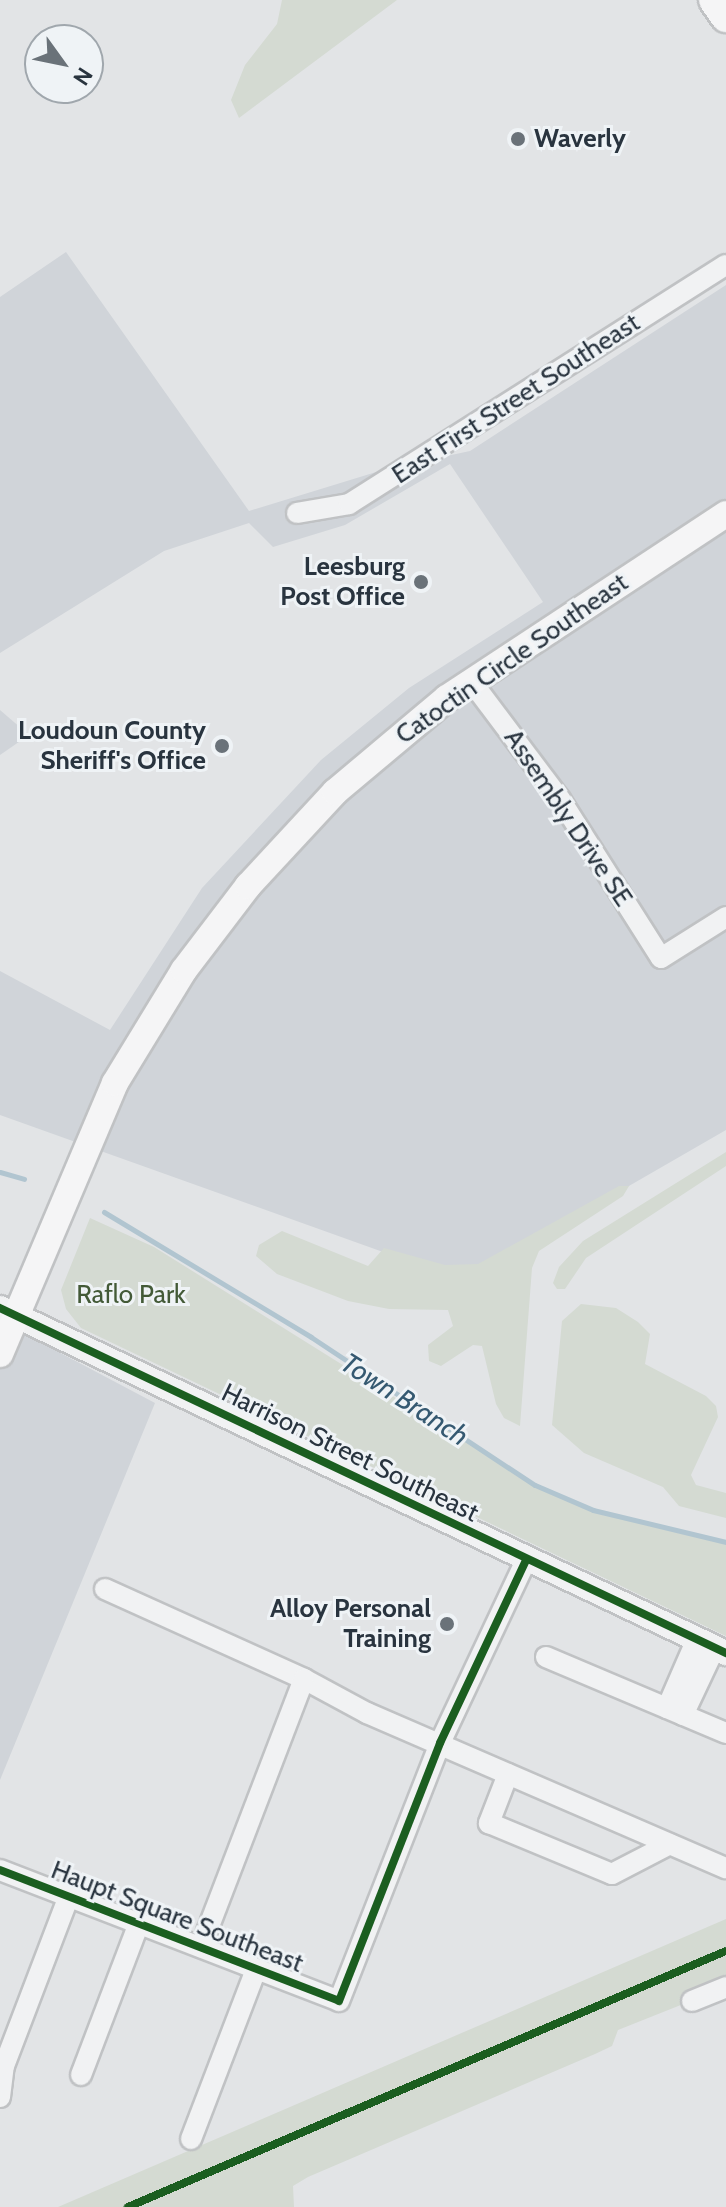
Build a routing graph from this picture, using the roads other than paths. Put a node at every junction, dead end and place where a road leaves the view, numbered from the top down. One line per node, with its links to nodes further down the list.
1 (714, 0): 2 (main road)
2 (726, 17)
3 (726, 265): 4 (street, East First Street Southeast)
4 (297, 513)
5 (726, 514): 6 (main road, Catoctin Circle Southeast)
6 (471, 681): 7 (street, Assembly Drive SE); 8 (main road, Catoctin Circle Southeast)
7 (726, 917)
8 (8, 1311): 9 (main road, Catoctin Circle Southeast); 10 (street, Harrison Street Southeast)
9 (0, 1354)
10 (526, 1560): 12 (street, Harrison Street Southeast); 17 (street)
11 (105, 1589): 14 (street)
12 (713, 1646): 15 (street)
13 (546, 1657): 15 (street)
14 (304, 1679): 17 (street); 24 (street)
15 (675, 1712): 16 (street)
16 (726, 1733)
17 (440, 1743): 18 (street); 25 (street, Haupt Square Southeast)
18 (508, 1774): 19 (street); 19 (street)
19 (670, 1844): 20 (street)
20 (726, 1868)
21 (0, 1870): 22 (street, Haupt Square Southeast)
22 (69, 1896): 23 (street, Haupt Square Southeast); 29 (street)
23 (139, 1923): 24 (street, Haupt Square Southeast); 28 (street)
24 (201, 1947): 25 (street, Haupt Square Southeast)
25 (256, 1970): 30 (street)
26 (726, 1987): 27 (street)
27 (692, 2001)
28 (81, 2075)
29 (0, 2097)
30 (191, 2139)

